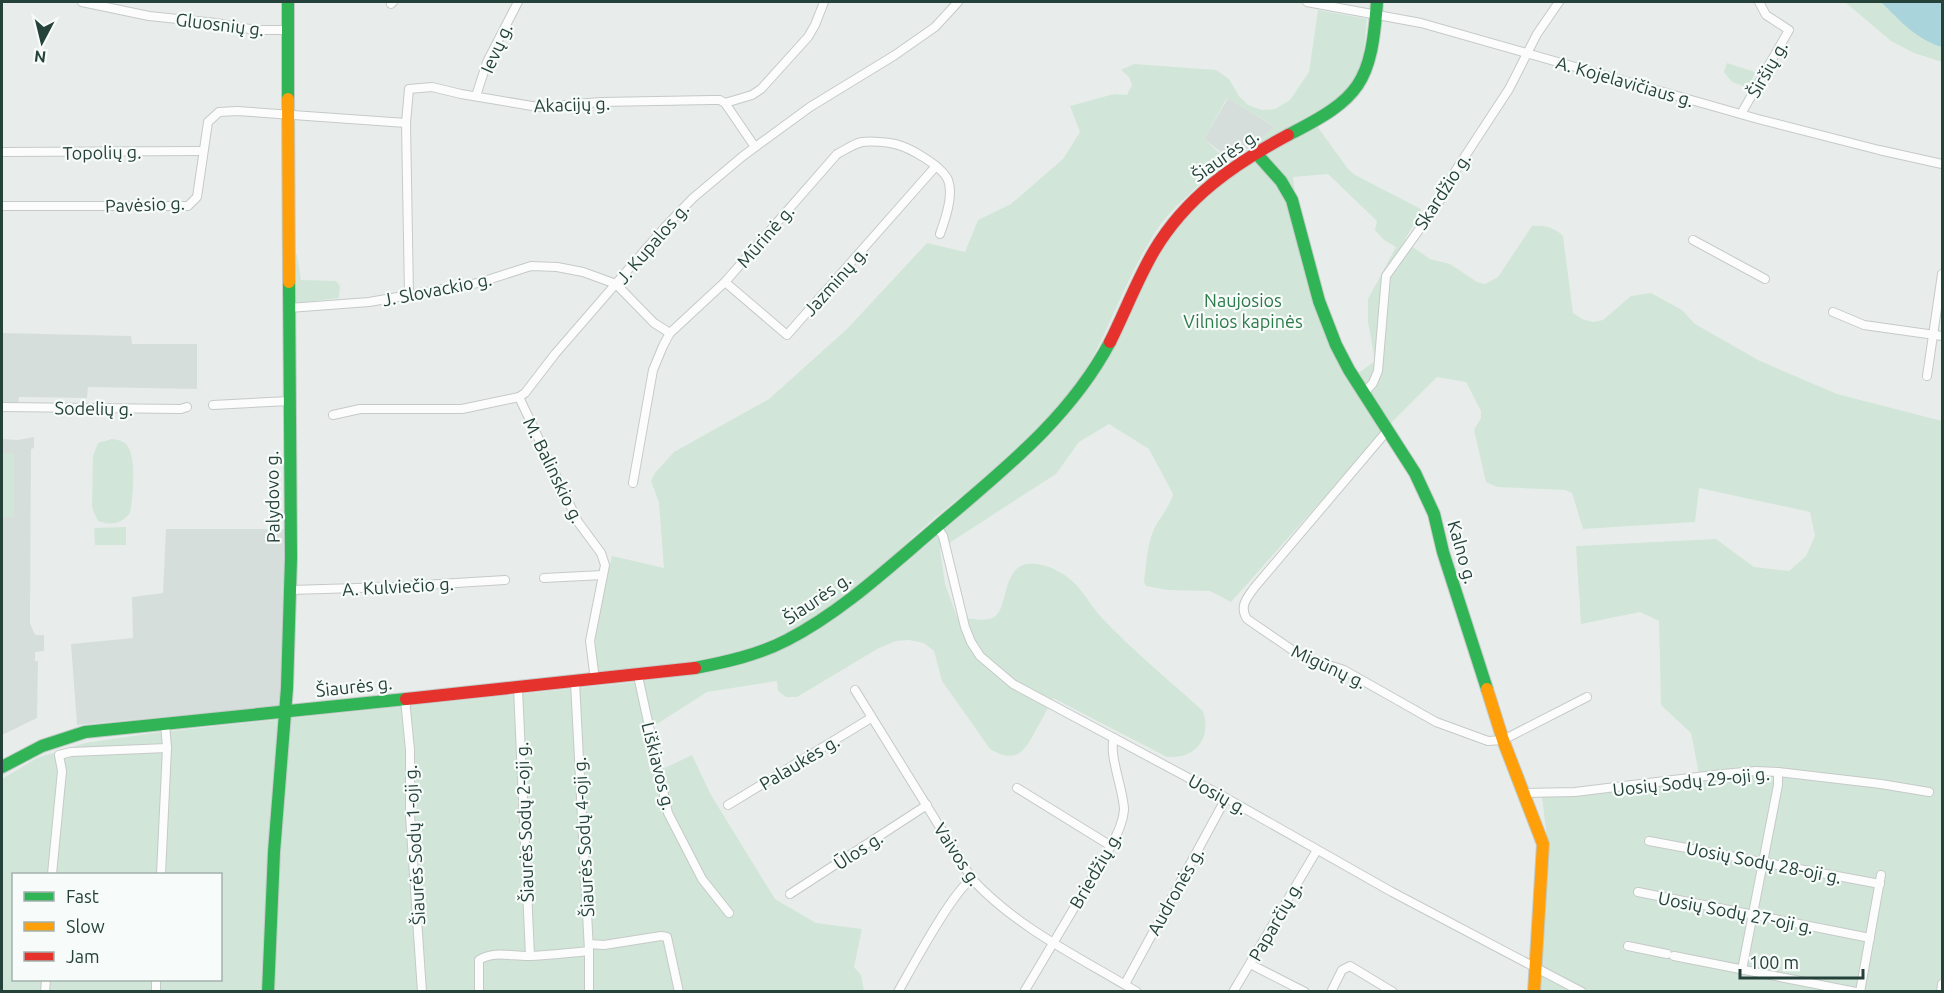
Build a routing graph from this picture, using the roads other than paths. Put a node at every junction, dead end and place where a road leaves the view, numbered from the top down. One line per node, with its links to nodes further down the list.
1 (82, 2): 10 (street, Gluosnių g.)
2 (288, 2): 10 (street, Palydovo g.)
3 (518, 2): 12 (street, Ievų g.)
4 (824, 2): 13 (street, Akacijų g.)
5 (958, 2): 17 (street, J. Kupalos g.)
6 (1307, 2): 9 (street, A. Kojelavičiaus g.)
7 (1559, 2): 11 (street, Skardžio g.)
8 (1759, 2): 14 (street, Širšių g.)
9 (1376, 8): 11 (street, A. Kojelavičiaus g.); 20 (street, Šiaurės g.)
10 (288, 30): 15 (street, Palydovo g.)
11 (1527, 52): 14 (street, A. Kojelavičiaus g.); 37 (street, Skardžio g.)
12 (476, 96): 13 (street, Akacijų g.); 16 (street, Akacijų g.)
13 (725, 103): 17 (street)
14 (1741, 114): 21 (street, A. Kojelavičiaus g.)
15 (288, 115): 16 (street, Pavėsio g.); 18 (street, Pavėsio g.); 31 (street, Palydovo g.)
16 (406, 123): 30 (street, Akacijų g.)
17 (754, 147): 29 (street, J. Kupalos g.)
18 (203, 151): 19 (street, Topolių g.); 23 (street, Pavėsio g.)
19 (2, 152)
20 (1256, 153): 37 (street, Kalno g.); 46 (street, Šiaurės g.)
21 (1942, 164)
22 (936, 166): 24 (street); 28 (street, Mūrinė g.); 28 (street, Jazminų g.)
23 (2, 206)
24 (940, 234)
25 (1693, 240): 27 (street)
26 (1942, 274): 34 (street)
27 (1765, 279)
28 (725, 282): 33 (street, Mūrinė g.)
29 (616, 284): 30 (street, J. Slovackio g.); 33 (street); 38 (street, J. Kupalos g.)
30 (409, 295): 31 (street, J. Slovackio g.)
31 (289, 308): 39 (street, Palydovo g.)
32 (1833, 312): 34 (street)
33 (670, 333): 45 (street, Mūrinė g.)
34 (1933, 334): 35 (street); 36 (street)
35 (1942, 336)
36 (1927, 376)
37 (1364, 393): 44 (street, Kalno g.)
38 (519, 397): 43 (street); 47 (street, M. Balinskio g.)
39 (289, 401): 40 (street); 50 (street, Palydovo g.)
40 (213, 405)
41 (187, 406): 42 (street, Sodelių g.)
42 (2, 407)
43 (333, 415)
44 (1387, 431): 62 (street, Kalno g.); 62 (street, Migūnų g.)
45 (633, 483)
46 (937, 527): 51 (street, Šiaurės g.); 61 (street, Uosių g.)
47 (603, 575): 48 (street); 52 (street, M. Balinskio g.)
48 (544, 578)
49 (505, 580): 50 (street, A. Kulviečio g.)
50 (290, 590): 58 (street, Palydovo g.)
51 (638, 676): 52 (street, Šiaurės g.); 83 (street, Liškiavos g.)
52 (594, 680): 53 (street, Šiaurės g.)
53 (575, 682): 54 (street, Šiaurės g.); 88 (street, Šiaurės Sodų 4-oji g.)
54 (518, 688): 57 (street, Šiaurės g.); 89 (street, Šiaurės Sodų 2-oji g.)
55 (855, 690): 59 (street, Vaivos g.)
56 (1587, 697): 62 (street)
57 (405, 699): 58 (street, Šiaurės g.); 97 (street, Šiaurės Sodų 1-oji g.)
58 (285, 711): 60 (street, Šiaurės g.); 96 (street, Palydovo g.)
59 (871, 718): 72 (street, Vaivos g.); 73 (street, Palaukės g.)
60 (165, 723): 63 (street, Šiaurės g.); 64 (street)
61 (1114, 738): 71 (street, Uosių g.); 75 (street, Briedžių g.)
62 (1503, 740): 70 (street, Kalno g.)
63 (52, 741): 65 (street); 66 (street, Šiaurės g.)
64 (167, 748): 65 (street); 79 (street)
65 (59, 755): 78 (street)
66 (2, 767)
67 (1778, 772): 69 (street, Uosių Sodų 29-oji g.); 70 (street, Uosių Sodų 29-oji g.); 77 (street)
68 (1017, 788): 75 (street)
69 (1929, 792)
70 (1524, 793): 91 (street, Kalno g.)
71 (1226, 798): 76 (street, Uosių g.); 93 (street, Audronės g.)
72 (927, 805): 80 (street, Vaivos g.); 82 (street, Ūlos g.)
73 (728, 806)
74 (1648, 841): 77 (street, Uosių Sodų 28-oji g.)
75 (1111, 846): 86 (street, Briedžių g.)
76 (1317, 850): 90 (street, Paparčių g.); 91 (street, Uosių g.)
77 (1764, 861): 84 (street); 85 (street, Uosių Sodų 28-oji g.)
78 (52, 873)
79 (161, 873)
80 (972, 879): 86 (street, Vaivos g.); 101 (street)
81 (1638, 892): 84 (street, Uosių Sodų 27-oji g.)
82 (790, 894)
83 (729, 913)
84 (1753, 916): 85 (street, Uosių Sodų 27-oji g.); 92 (street)
85 (1870, 938): 110 (street)
86 (1054, 942): 93 (street, Vaivos g.); 102 (street, Briedžių g.)
87 (1628, 946): 92 (street)
88 (589, 948): 89 (street); 99 (street, Šiaurės Sodų 4-oji g.); 100 (street)
89 (530, 957): 98 (street)
90 (1250, 964): 104 (street, Paparčių g.); 105 (street)
91 (1536, 968): 95 (street, Uosių g.); 108 (street, Kalno g.)
92 (1742, 970): 109 (street)
93 (1125, 984): 103 (street, Vaivos g.)
94 (1942, 984): 111 (street)
95 (1577, 990)
96 (268, 992)
97 (422, 992)
98 (479, 992)
99 (589, 992)
100 (679, 992)
101 (898, 992)
102 (1024, 992)
103 (1137, 992)
104 (1233, 992)
105 (1305, 992)
106 (1331, 992): 107 (street)
107 (1393, 992)
108 (1534, 992)
109 (1856, 992)
110 (1860, 992)
111 (1941, 992)

